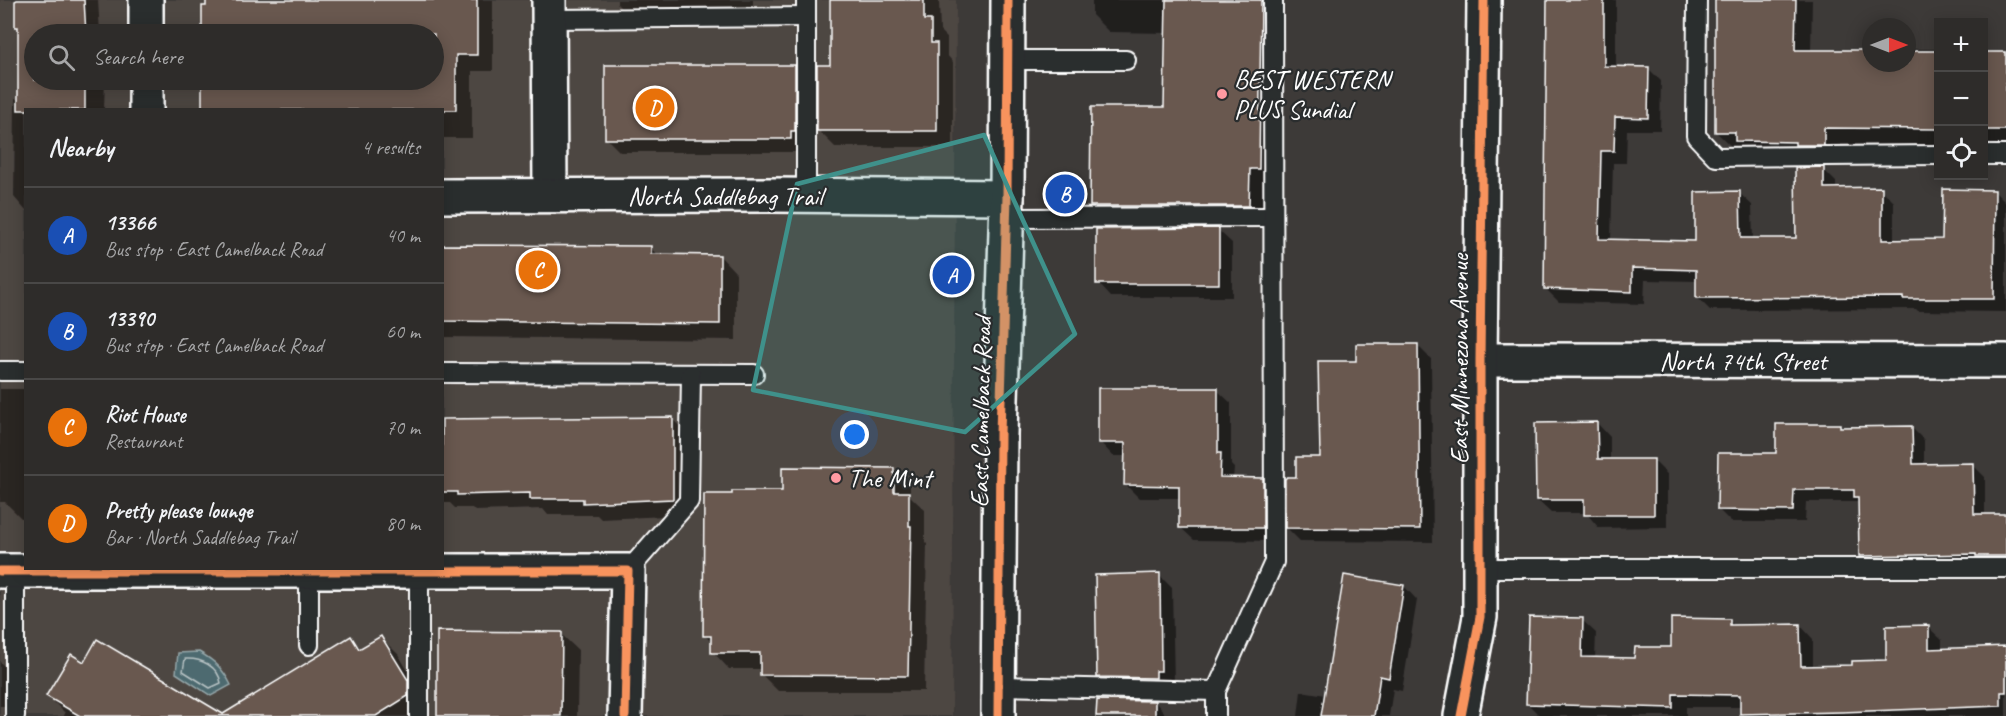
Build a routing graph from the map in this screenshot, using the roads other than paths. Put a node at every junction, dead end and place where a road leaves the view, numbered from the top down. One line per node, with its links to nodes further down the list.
1 (146, 0): 8 (street)
2 (1008, 0): 9 (street, East Camelback Road)
3 (1273, 0): 20 (lane)
4 (1484, 0): 21 (street, East Minnezona Avenue)
5 (1697, 0): 13 (lane)
6 (806, 9): 7 (lane); 18 (lane)
7 (549, 10): 17 (street)
8 (146, 24)
9 (1008, 60): 10 (lane); 19 (street, East Camelback Road)
10 (1126, 60)
11 (146, 90): 12 (street)
12 (146, 108)
13 (1934, 155)
14 (1988, 155): 15 (lane)
15 (2006, 155)
16 (444, 195): 17 (street, North Saddlebag Trail)
17 (550, 195): 18 (street, North Saddlebag Trail)
18 (806, 195): 19 (street, North Saddlebag Trail)
19 (1006, 208): 20 (lane); 36 (street, East Camelback Road)
20 (1272, 217): 35 (lane)
21 (1480, 360): 22 (street, North 74th Street); 28 (street, East Minnezona Avenue)
22 (2006, 362)
23 (0, 371): 24 (lane)
24 (24, 371)
25 (444, 373): 26 (lane)
26 (691, 374): 27 (lane); 33 (lane)
27 (754, 374)
28 (1480, 568): 29 (lane); 41 (street, East Minnezona Avenue)
29 (2006, 568)
30 (8, 571): 31 (street); 37 (lane)
31 (309, 571): 32 (street); 34 (lane)
32 (419, 571): 33 (street); 38 (lane)
33 (628, 571): 39 (street)
34 (309, 645)
35 (1216, 691): 36 (lane); 40 (lane)
36 (998, 701)
37 (15, 716)
38 (420, 716)
39 (625, 716)
40 (1216, 716)
41 (1461, 716)

